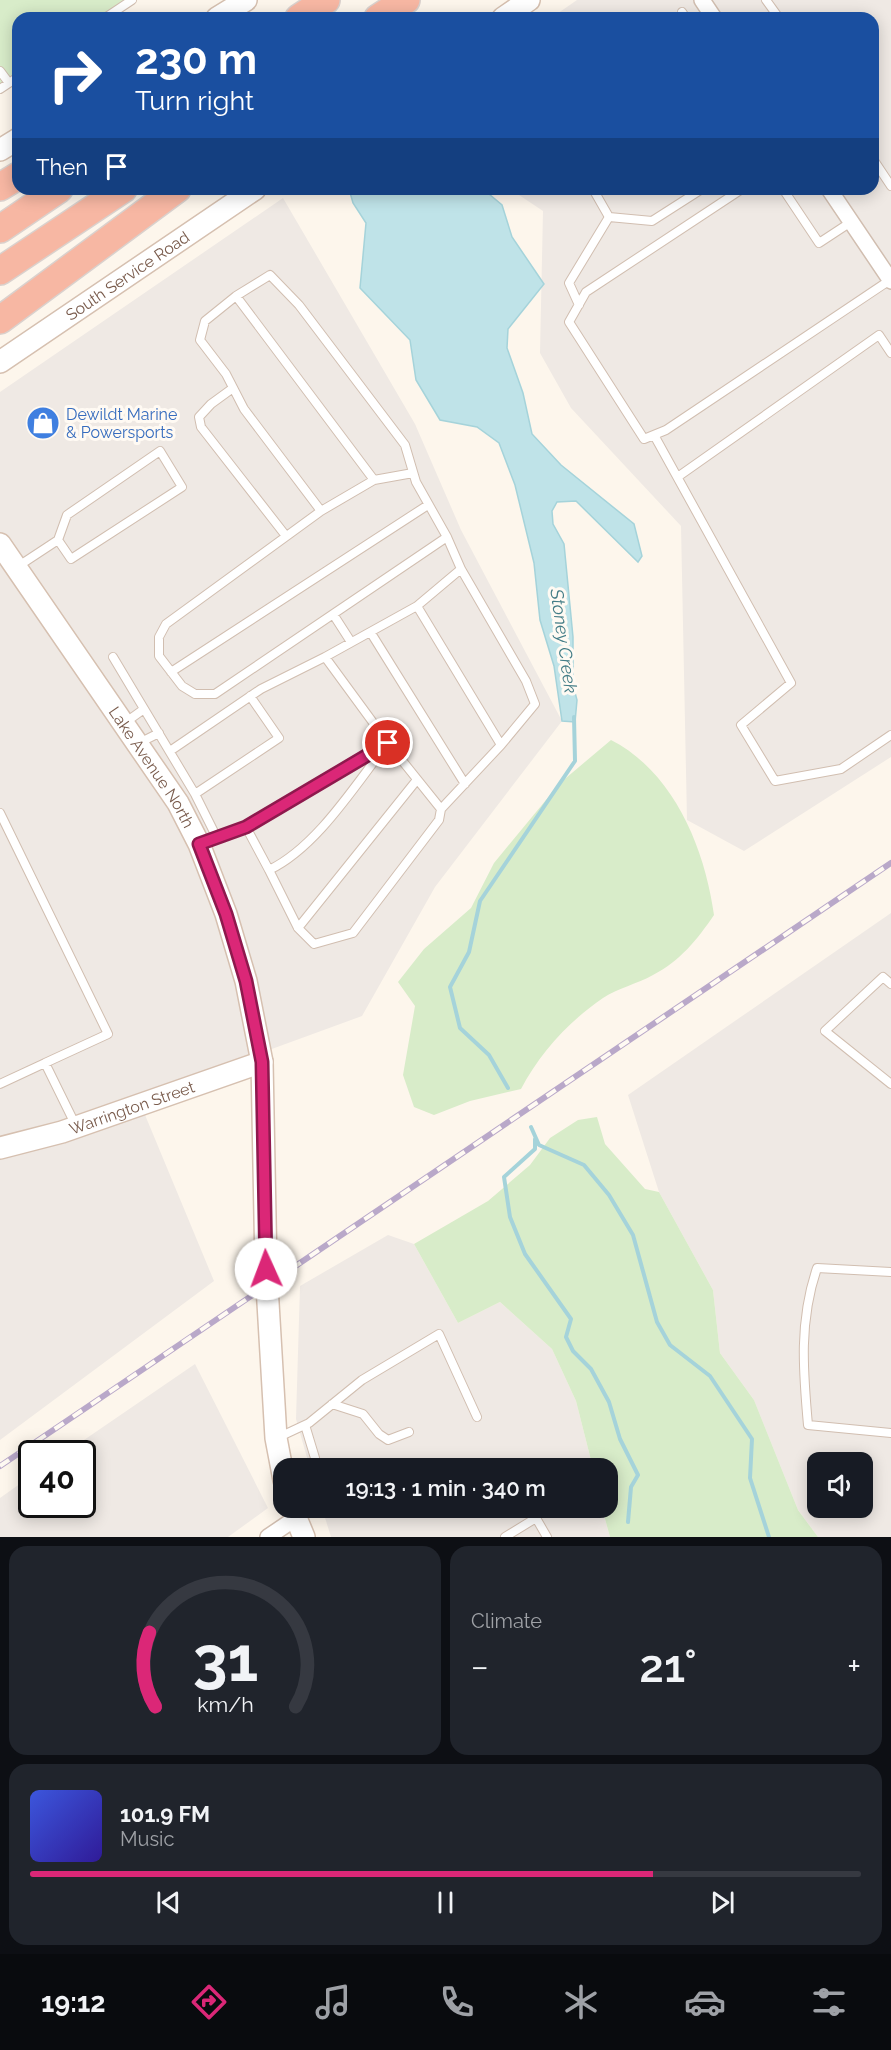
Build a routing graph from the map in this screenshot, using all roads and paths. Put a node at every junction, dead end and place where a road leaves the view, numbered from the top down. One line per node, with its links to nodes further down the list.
1 (132, 0): 6 (lane)
2 (246, 0): 7 (street)
3 (326, 0): 8 (highway)
4 (406, 0): 9 (highway)
5 (529, 0): 10 (street)
6 (114, 12)
7 (227, 12)
8 (308, 12)
9 (388, 12)
10 (511, 12)
11 (0, 71): 13 (lane)
12 (12, 81): 13 (lane)
13 (9, 83): 14 (lane)
14 (0, 89)
15 (879, 168): 16 (lane)
16 (891, 186)
17 (50, 195): 28 (highway)
18 (114, 195): 29 (highway)
19 (169, 195): 33 (highway)
20 (246, 195): 35 (street, South Service Road)
21 (596, 195): 26 (lane)
22 (693, 195): 26 (lane)
23 (733, 195): 32 (lane)
24 (787, 195): 27 (lane)
25 (833, 195): 27 (street)
26 (609, 217): 32 (lane)
27 (851, 222): 30 (street)
28 (0, 229)
29 (0, 271)
30 (891, 281): 37 (lane)
31 (237, 296): 36 (lane); 38 (lane); 40 (lane)
32 (579, 306): 37 (lane)
33 (0, 320)
34 (891, 353): 39 (lane)
35 (0, 362)
36 (233, 388): 42 (lane); 43 (lane)
37 (654, 435): 39 (lane)
38 (413, 473): 40 (lane); 41 (lane)
39 (679, 476): 60 (lane)
40 (374, 480): 42 (lane)
41 (428, 505): 44 (lane); 55 (lane)
42 (321, 511): 43 (lane)
43 (286, 536): 55 (lane)
44 (447, 537): 48 (lane); 50 (lane)
45 (58, 540): 45 (lane); 47 (lane)
46 (0, 544): 47 (street, Lake Avenue North)
47 (16, 568): 58 (street, Lake Avenue North)
48 (461, 569): 49 (lane); 63 (lane)
49 (417, 606): 51 (lane); 63 (lane)
50 (333, 614): 52 (lane); 55 (lane)
51 (371, 633): 52 (lane); 66 (lane)
52 (351, 642): 54 (lane)
53 (113, 657): 57 (lane)
54 (325, 657): 56 (lane); 61 (lane)
55 (171, 672)
56 (250, 696): 64 (lane); 67 (lane)
57 (144, 709): 58 (lane); 59 (lane)
58 (124, 723): 62 (street, Lake Avenue North)
59 (159, 733): 62 (lane); 64 (lane)
60 (891, 735)
61 (388, 743): 65 (lane); 70 (lane); 72 (lane)
62 (138, 744): 71 (street, Lake Avenue North)
63 (501, 745): 66 (lane)
64 (170, 750): 67 (lane)
65 (416, 781): 68 (lane); 73 (lane)
66 (465, 784): 68 (lane)
67 (195, 794): 71 (lane)
68 (441, 809): 73 (lane)
69 (0, 813): 76 (lane)
70 (246, 827): 71 (lane); 72 (lane)
71 (208, 840): 75 (street, Lake Avenue North)
72 (268, 870): 73 (lane)
73 (298, 928)
74 (891, 984): 78 (lane)
75 (262, 1062): 79 (street, Warrington Street); 87 (street, Lake Avenue North)
76 (45, 1063): 77 (lane); 79 (lane)
77 (0, 1084)
78 (891, 1084)
79 (76, 1127): 80 (street, Warrington Street)
80 (0, 1148)
81 (891, 1272): 86 (lane)
82 (333, 1404): 83 (lane); 84 (lane); 85 (lane)
83 (477, 1417)
84 (305, 1425): 87 (lane); 89 (lane)
85 (409, 1432)
86 (891, 1433)
87 (276, 1438): 88 (street, Lake Avenue North)
88 (280, 1458)
89 (315, 1458)
90 (297, 1521): 91 (street)
91 (268, 1537)
92 (504, 1537): 93 (lane)
93 (547, 1537)

